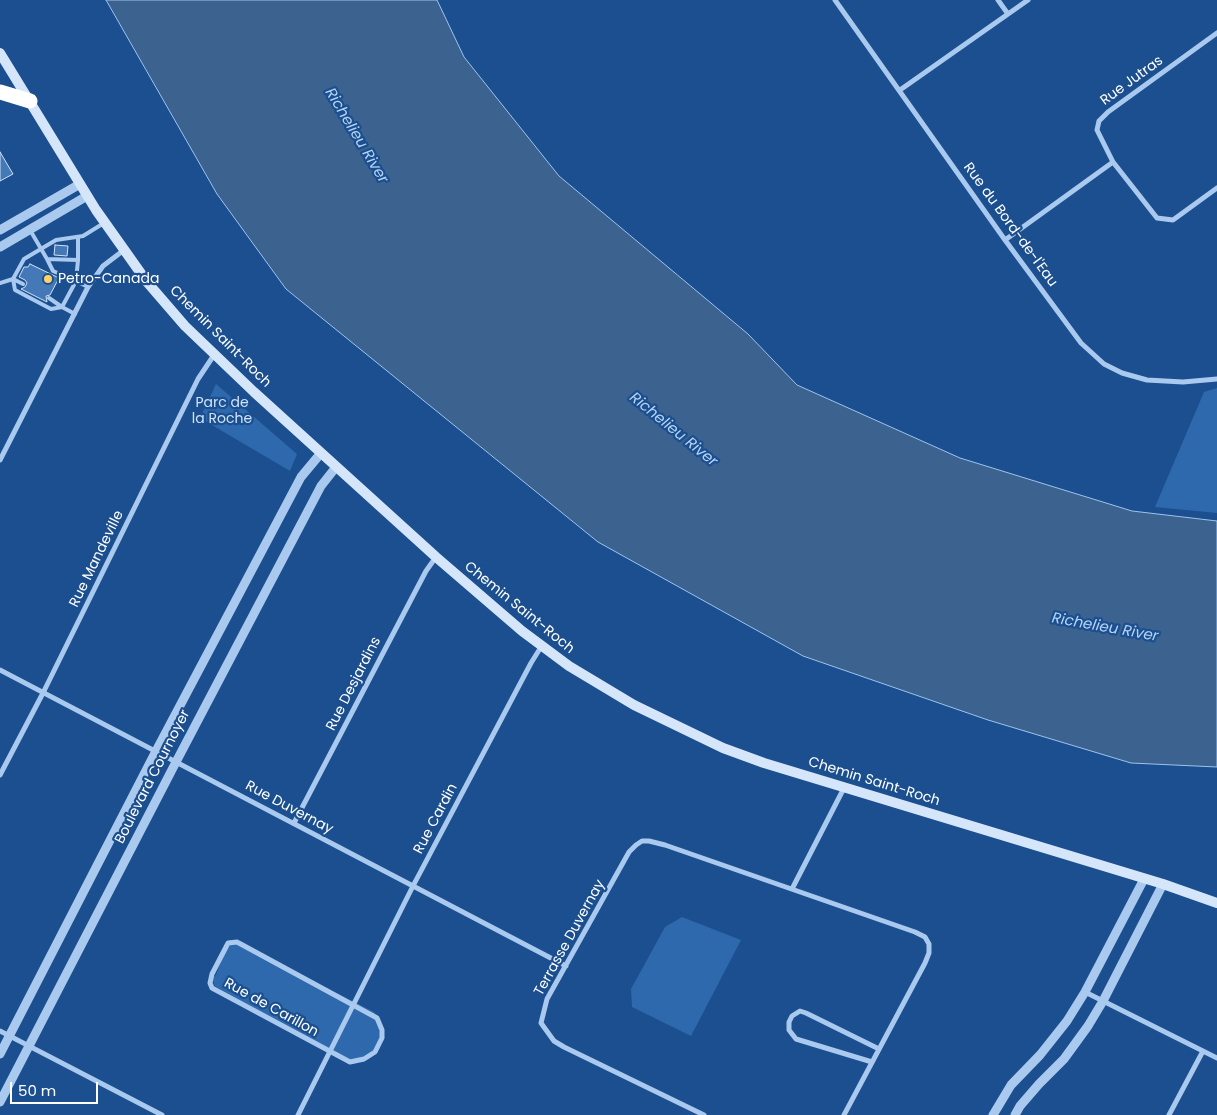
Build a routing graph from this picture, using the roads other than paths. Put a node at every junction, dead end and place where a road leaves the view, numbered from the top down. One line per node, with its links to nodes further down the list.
1 (835, 0): 7 (street, Rue du Bord-de-l'Eau)
2 (998, 0): 4 (street)
3 (1028, 0): 4 (street)
4 (1008, 14): 7 (street)
5 (1217, 33): 10 (street, Rue Jutras)
6 (0, 53): 9 (main road, Chemin Saint-Roch)
7 (900, 90): 18 (street, Rue du Bord-de-l'Eau)
8 (0, 92): 9 (highway)
9 (30, 101): 11 (main road, Chemin Saint-Roch)
10 (1113, 162): 12 (street, Rue Jutras); 18 (street)
11 (80, 184): 13 (main road, Chemin Saint-Roch); 15 (street)
12 (1217, 188)
13 (87, 196): 14 (main road, Chemin Saint-Roch); 16 (street)
14 (105, 222): 17 (lane); 21 (main road, Chemin Saint-Roch)
15 (0, 230)
16 (30, 230): 19 (street); 20 (lane)
17 (78, 237): 20 (lane); 23 (lane)
18 (1005, 240): 33 (street, Rue du Bord-de-l'Eau)
19 (0, 247)
20 (41, 248): 22 (lane); 24 (lane)
21 (124, 250): 28 (street); 32 (main road, Chemin Saint-Roch)
22 (47, 259): 23 (lane); 25 (lane)
23 (78, 260): 25 (lane)
24 (13, 279): 26 (lane); 27 (lane); 30 (lane)
25 (76, 281): 28 (lane); 30 (lane)
26 (0, 283)
27 (23, 284)
28 (88, 288): 31 (street)
29 (49, 298): 30 (lane)
30 (62, 307): 31 (lane)
31 (75, 314): 35 (street)
32 (214, 354): 34 (main road, Chemin Saint-Roch); 40 (street, Rue Mandeville)
33 (1217, 378)
34 (321, 453): 36 (main road, Chemin Saint-Roch); 41 (street, Boulevard Cournoyer)
35 (0, 460)
36 (336, 467): 37 (main road, Chemin Saint-Roch); 42 (street, Boulevard Cournoyer)
37 (436, 557): 38 (main road, Chemin Saint-Roch); 45 (street, Rue Desjardins)
38 (541, 646): 44 (main road, Chemin Saint-Roch); 48 (street, Rue Cardin)
39 (0, 670): 40 (street, Rue Duvernay)
40 (43, 693): 41 (street, Rue Duvernay); 43 (street, Rue Mandeville)
41 (156, 751): 42 (street, Rue Duvernay); 56 (street, Boulevard Cournoyer)
42 (176, 762): 45 (street, Rue Duvernay); 57 (street, Boulevard Cournoyer)
43 (0, 775)
44 (844, 787): 46 (main road, Chemin Saint-Roch); 49 (street)
45 (294, 823): 48 (street, Rue Duvernay)
46 (1144, 879): 47 (main road, Chemin Saint-Roch); 52 (street)
47 (1163, 884): 50 (main road, Chemin Saint-Roch); 53 (street)
48 (413, 886): 51 (street, Rue Duvernay); 54 (street, Rue Cardin)
49 (792, 889): 51 (street, Terrasse Duvernay); 58 (street, Terrasse Duvernay)
50 (1217, 903)
51 (566, 966): 67 (street, Terrasse Duvernay)
52 (1085, 992): 53 (street); 69 (street)
53 (1103, 1001): 59 (street); 70 (street)
54 (353, 1004): 60 (street, Rue Cardin); 60 (street); 60 (street, Rue de Carillon)
55 (0, 1031): 56 (street)
56 (9, 1035): 57 (street); 61 (street, Boulevard Cournoyer)
57 (29, 1045): 64 (street, Boulevard Cournoyer); 65 (street)
58 (879, 1049): 63 (street, Terrasse Duvernay); 63 (street)
59 (1203, 1051): 62 (street); 71 (street)
60 (329, 1052): 66 (street, Rue Cardin)
61 (0, 1054)
62 (1217, 1058)
63 (872, 1062): 68 (street, Terrasse Duvernay)
64 (0, 1102)
65 (162, 1115)
66 (298, 1115)
67 (704, 1115)
68 (844, 1115)
69 (993, 1115)
70 (1015, 1115)
71 (1170, 1115)

